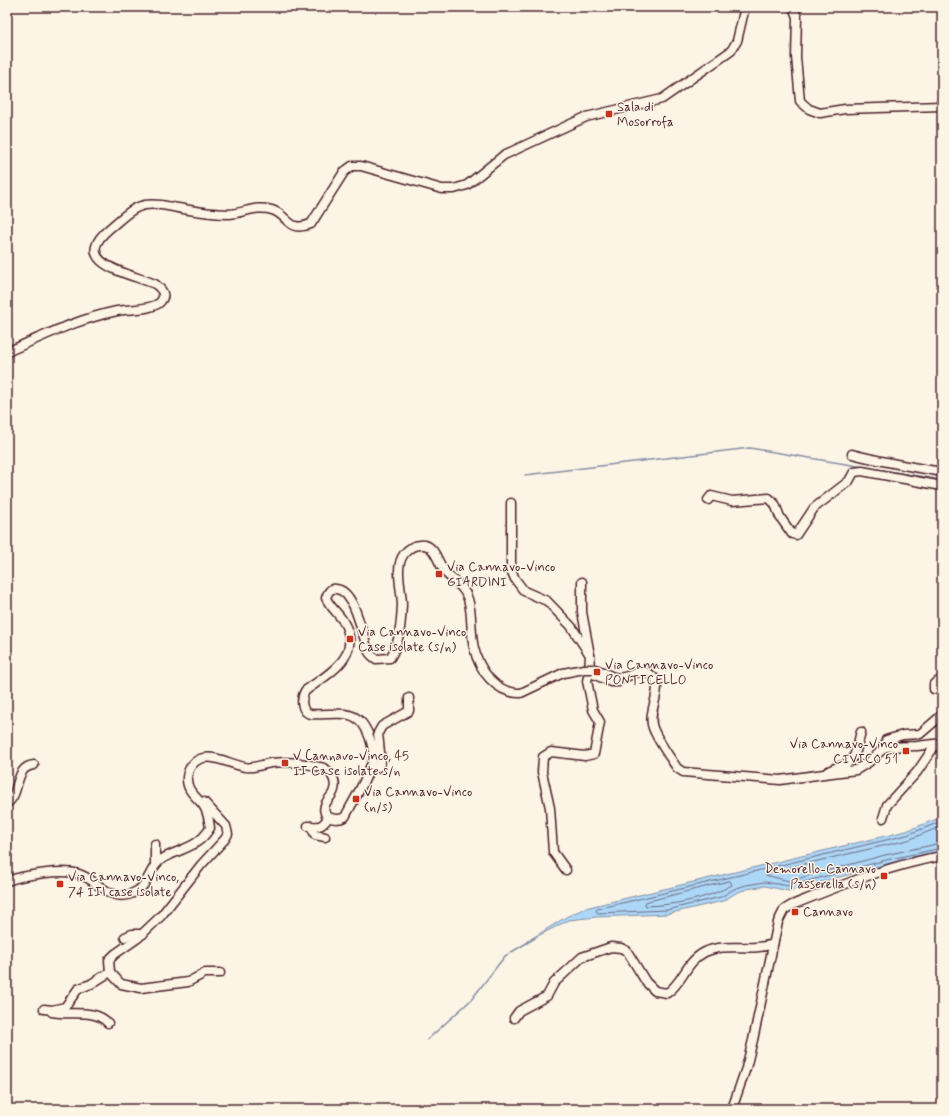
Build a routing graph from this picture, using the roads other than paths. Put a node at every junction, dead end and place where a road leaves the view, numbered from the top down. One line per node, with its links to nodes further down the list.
1 (745, 7): 4 (street)
2 (793, 7): 3 (street)
3 (942, 106)
4 (7, 352)
5 (852, 454): 6 (street)
6 (942, 472)
7 (942, 486): 8 (street)
8 (708, 500)
9 (512, 503): 11 (street)
10 (582, 582): 11 (street)
11 (590, 655): 12 (street)
12 (589, 670): 21 (street); 22 (street); 31 (street)
13 (942, 680): 14 (street)
14 (942, 690)
15 (409, 698): 21 (street)
16 (942, 715): 19 (street)
17 (861, 732): 22 (street)
18 (939, 743): 19 (street); 26 (street)
19 (885, 747): 22 (street)
20 (34, 765): 24 (street)
21 (370, 767): 25 (street)
22 (824, 774)
23 (193, 794): 25 (street); 30 (street); 33 (street)
24 (7, 803)
25 (328, 818): 27 (street)
26 (883, 818)
27 (326, 836)
28 (155, 844): 30 (street)
29 (942, 856): 35 (street)
30 (155, 865): 32 (street)
31 (566, 870)
32 (7, 881)
33 (143, 934): 34 (street); 36 (street)
34 (125, 937)
35 (772, 944): 38 (street); 40 (street)
36 (110, 972): 37 (street); 39 (street)
37 (220, 973)
38 (514, 1018)
39 (108, 1023)
40 (732, 1109)

